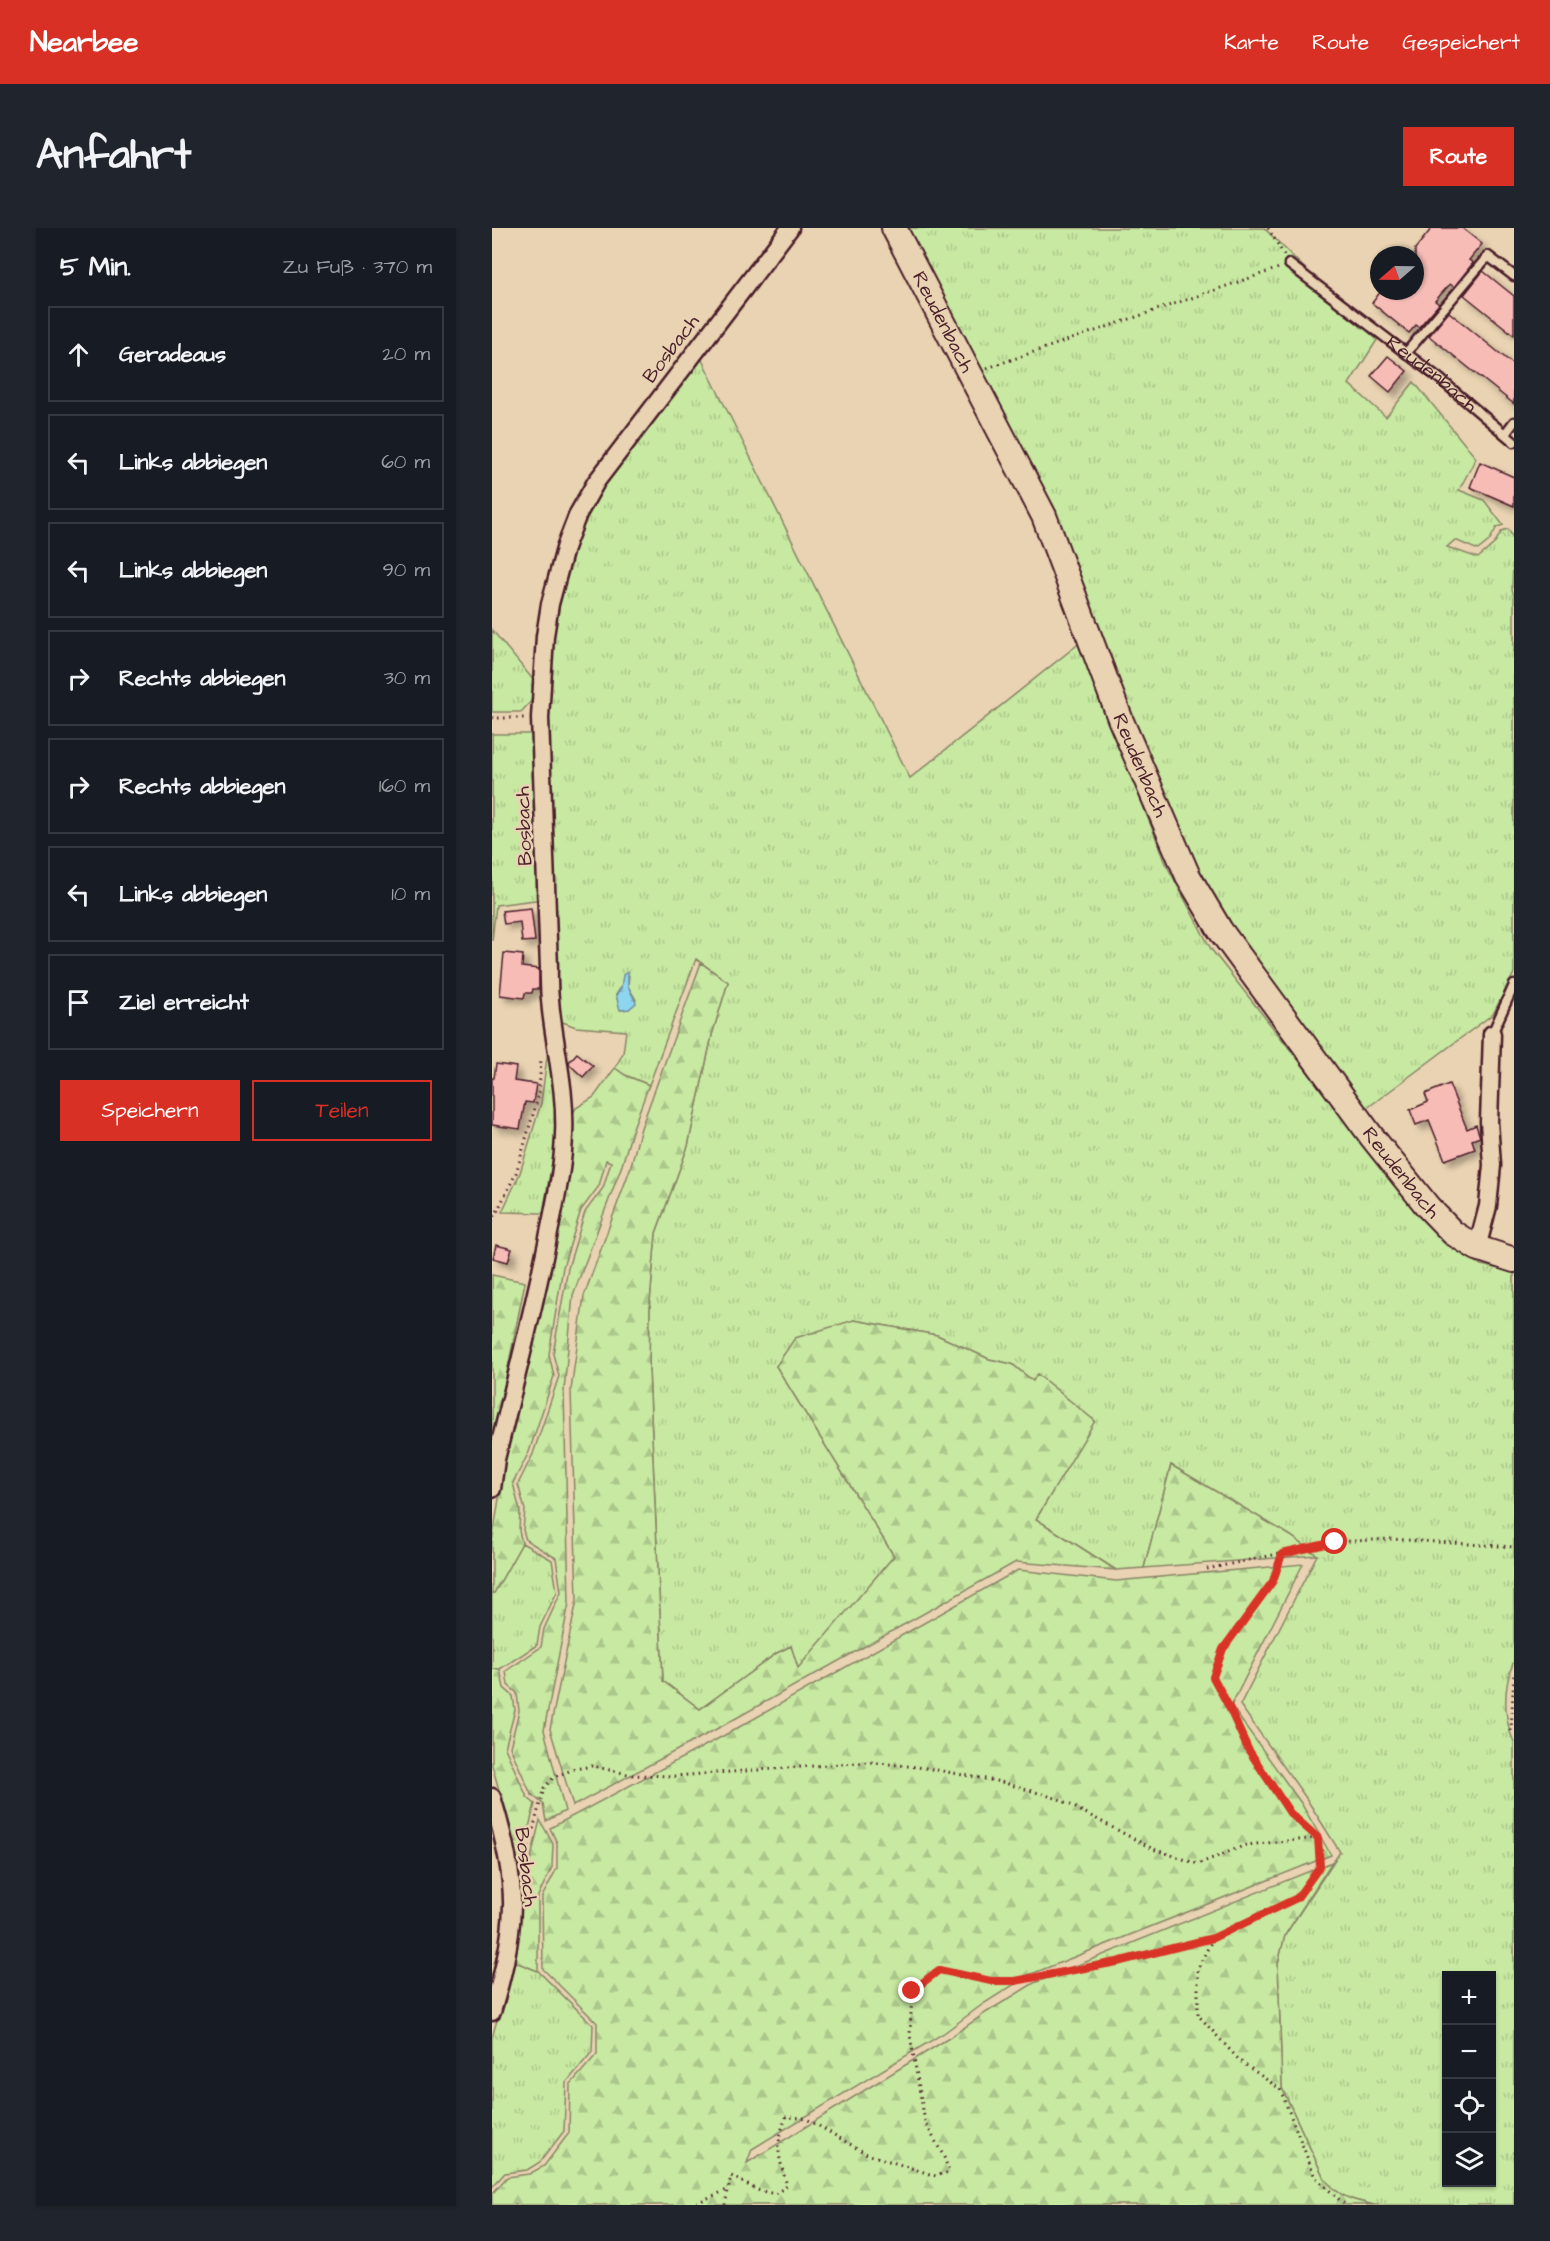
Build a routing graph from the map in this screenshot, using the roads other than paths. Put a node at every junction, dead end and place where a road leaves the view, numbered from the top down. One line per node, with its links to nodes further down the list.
1 (790, 228): 13 (street, Bosbach)
2 (894, 228): 11 (street, Reudenbach)
3 (1289, 264): 5 (lane, Reudenbach)
4 (1514, 276): 5 (lane)
5 (1406, 353): 7 (lane, Reudenbach)
6 (1514, 422): 7 (lane)
7 (1505, 434): 8 (lane, Reudenbach)
8 (1514, 442)
9 (1514, 985): 10 (lane)
10 (1492, 1034): 11 (street)
11 (1477, 1248): 12 (street, Reudenbach)
12 (1514, 1260)
13 (492, 1489)
14 (492, 1797): 15 (street, Bosbach)
15 (492, 2012)

